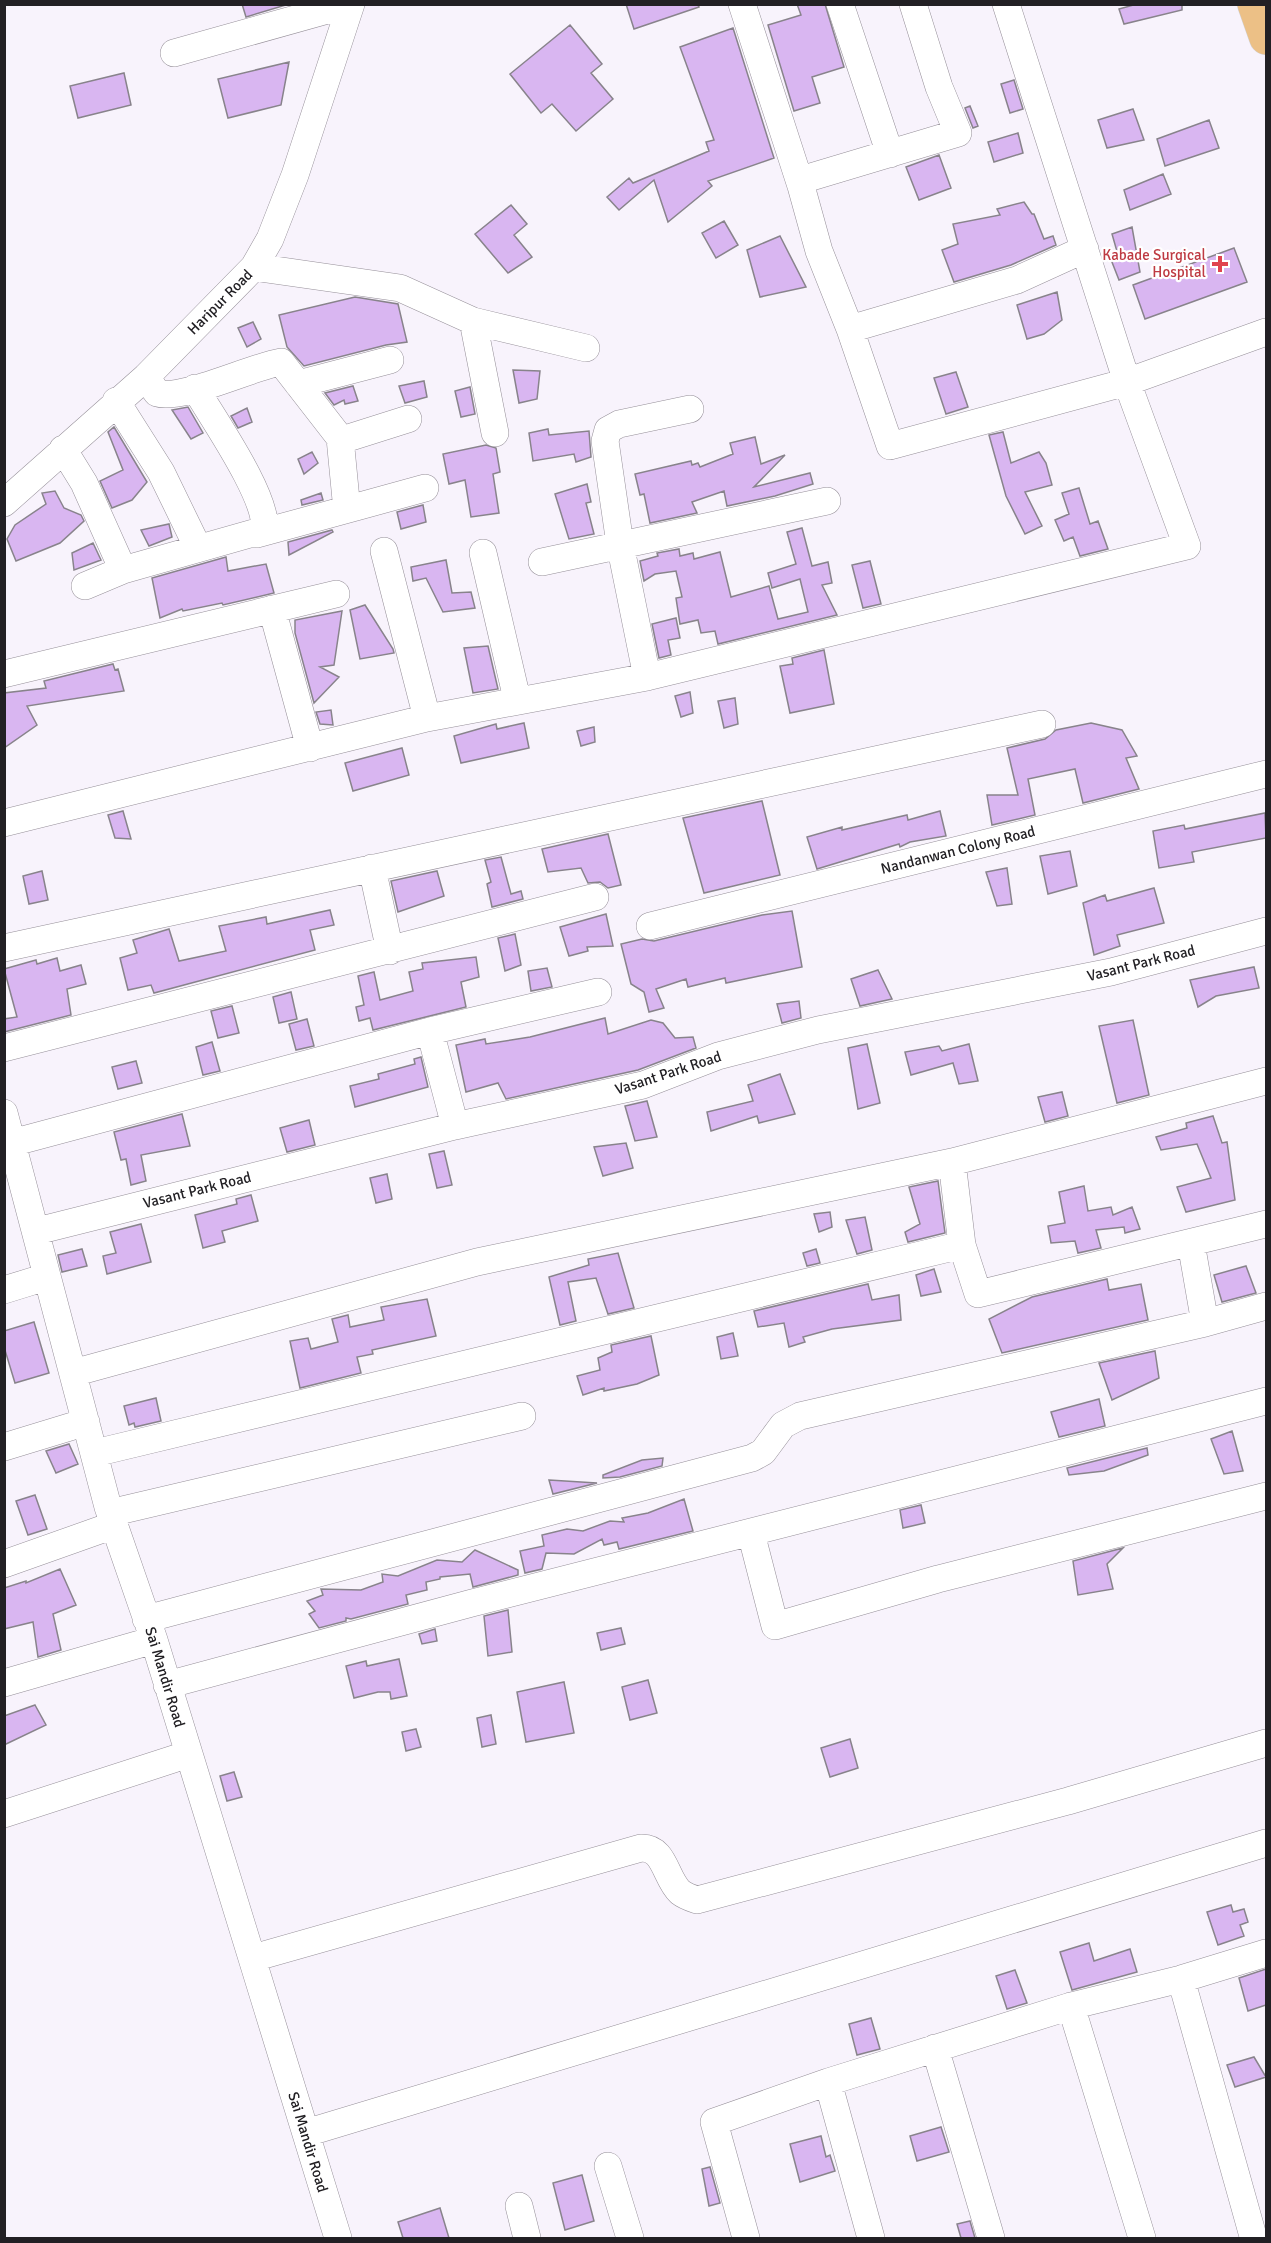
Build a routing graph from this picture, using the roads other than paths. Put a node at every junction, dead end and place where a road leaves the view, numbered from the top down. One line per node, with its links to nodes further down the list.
1 (350, 4): 8 (street); 12 (street, Haripur Road)
2 (742, 4): 10 (street)
3 (840, 4): 9 (street)
4 (913, 4): 9 (street)
5 (1006, 4): 11 (street)
6 (1254, 4): 7 (main road)
7 (1266, 38)
8 (174, 53)
9 (890, 154): 10 (street)
10 (801, 186): 14 (street)
11 (1084, 249): 14 (street); 19 (street)
12 (254, 267): 13 (street); 18 (street, Haripur Road)
13 (473, 321): 16 (street); 25 (street)
14 (850, 329): 19 (street)
15 (1266, 332): 19 (street)
16 (586, 348)
17 (390, 360): 20 (street)
18 (146, 377): 21 (street); 22 (street, Haripur Road)
19 (1127, 382): 43 (street)
20 (298, 384): 21 (street); 26 (street)
21 (195, 388): 32 (street)
22 (116, 401): 27 (street, Haripur Road); 34 (street)
23 (690, 409): 33 (street)
24 (408, 419): 26 (street)
25 (495, 433)
26 (340, 438): 31 (street)
27 (63, 449): 30 (street, Haripur Road); 38 (street)
28 (425, 488): 31 (street)
29 (827, 501): 33 (street)
30 (4, 503)
31 (356, 507): 32 (street)
32 (257, 534): 34 (street)
33 (620, 544): 37 (street); 43 (street)
34 (198, 548): 38 (street)
35 (384, 551): 45 (street)
36 (483, 553): 44 (street)
37 (542, 562)
38 (123, 570): 39 (street)
39 (85, 586)
40 (336, 594): 41 (street)
41 (272, 609): 42 (street); 47 (street)
42 (4, 674)
43 (647, 677): 44 (street)
44 (517, 699): 45 (street)
45 (427, 718): 47 (street)
46 (1042, 724): 50 (street)
47 (310, 748): 49 (street)
48 (1266, 774): 52 (street, Nandanwan Colony Road)
49 (4, 823)
50 (372, 868): 54 (street); 55 (street)
51 (595, 897): 55 (street)
52 (650, 926)
53 (1266, 931): 61 (street, Vasant Park Road)
54 (4, 948)
55 (390, 951): 58 (street)
56 (598, 992): 57 (street)
57 (430, 1031): 61 (street); 62 (street)
58 (4, 1048)
59 (1266, 1081): 63 (street)
60 (4, 1113): 62 (street, Sai Mandir Road)
61 (455, 1126): 65 (street, Vasant Park Road)
62 (9, 1143): 65 (street, Sai Mandir Road)
63 (952, 1162): 67 (street); 72 (street)
64 (1266, 1224): 66 (street)
65 (37, 1230): 68 (street, Sai Mandir Road)
66 (1191, 1242): 67 (street); 71 (street)
67 (962, 1245): 77 (street)
68 (46, 1277): 69 (street); 72 (street, Sai Mandir Road)
69 (4, 1290)
70 (1266, 1306): 71 (street)
71 (1205, 1323): 82 (street)
72 (73, 1373): 75 (street, Sai Mandir Road)
73 (1266, 1401): 80 (street)
74 (522, 1416): 79 (street)
75 (86, 1422): 76 (street); 77 (street, Sai Mandir Road)
76 (4, 1447)
77 (95, 1453): 79 (street, Sai Mandir Road)
78 (1266, 1496): 80 (street)
79 (112, 1519): 81 (street); 82 (street, Sai Mandir Road)
80 (751, 1533): 84 (street)
81 (4, 1564)
82 (150, 1630): 83 (street); 84 (street, Sai Mandir Road)
83 (4, 1683)
84 (167, 1685): 86 (street, Sai Mandir Road)
85 (1266, 1743): 90 (street)
86 (189, 1754): 87 (street); 90 (street, Sai Mandir Road)
87 (4, 1814)
88 (1266, 1844): 95 (street)
89 (1266, 1953): 91 (street)
90 (253, 1958): 95 (street, Sai Mandir Road)
91 (1181, 1979): 92 (street); 98 (street)
92 (1071, 2006): 93 (street); 105 (street)
93 (935, 2048): 94 (street); 104 (street)
94 (828, 2082): 102 (street); 103 (street)
95 (306, 2133): 99 (street, Sai Mandir Road)
96 (608, 2166): 101 (street)
97 (519, 2206): 100 (street)
98 (1254, 2235)
99 (338, 2238)
100 (526, 2238)
101 (630, 2238)
102 (747, 2238)
103 (871, 2238)
104 (991, 2238)
105 (1142, 2238)

